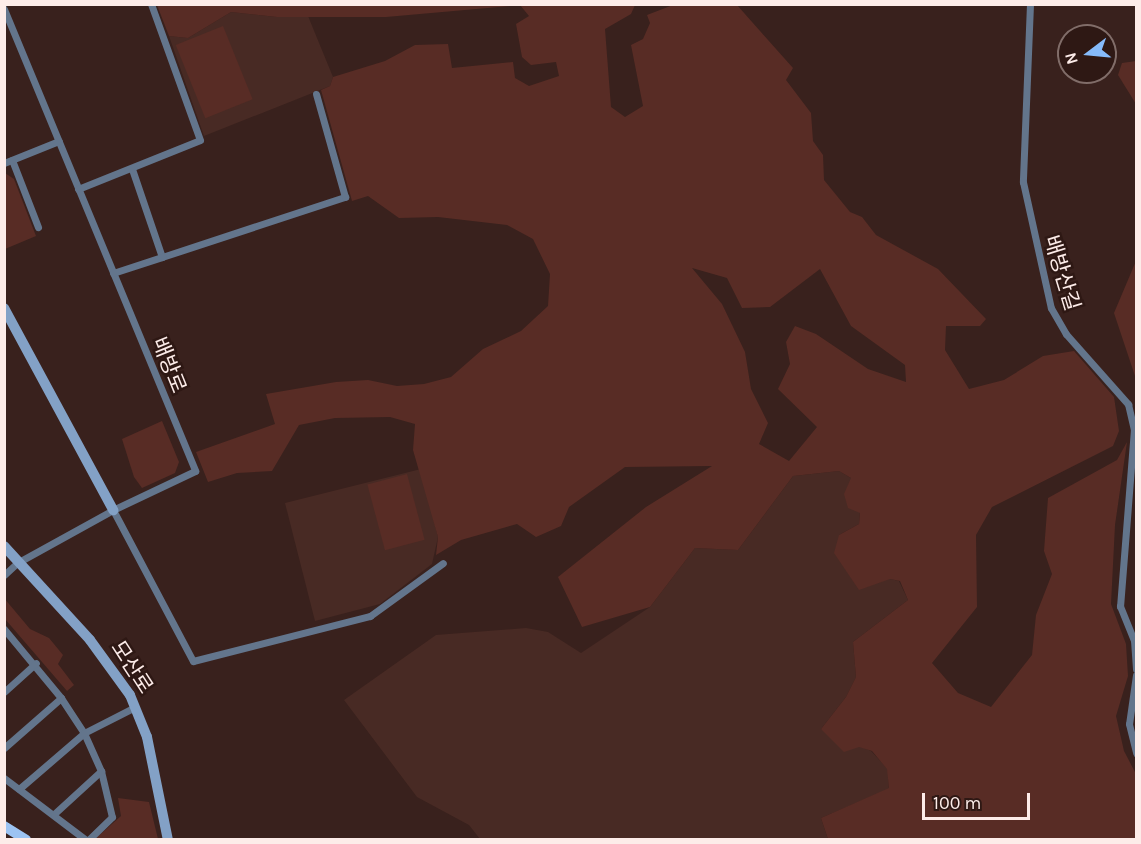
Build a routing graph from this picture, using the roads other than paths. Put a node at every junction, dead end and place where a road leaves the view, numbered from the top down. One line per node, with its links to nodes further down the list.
1 (151, 4): 7 (street)
2 (1030, 4): 20 (street, 배방산길)
3 (4, 9): 5 (street, 배방로)
4 (316, 94): 10 (street)
5 (58, 141): 6 (street); 8 (street, 배방로)
6 (8, 162): 9 (street)
7 (132, 169): 8 (street); 10 (street)
8 (78, 189): 11 (street, 배방로)
9 (38, 227)
10 (162, 257): 11 (street)
11 (113, 273): 13 (street, 배방로)
12 (4, 308): 13 (street)
13 (113, 510): 15 (street); 16 (street)
14 (4, 546): 15 (street, 모산로)
15 (17, 563): 17 (street); 24 (street, 모산로)
16 (443, 563)
17 (4, 575)
18 (5, 631): 19 (street)
19 (36, 663): 22 (street); 23 (street)
20 (1137, 669)
21 (1137, 675): 27 (street)
22 (4, 692)
23 (61, 698): 25 (street); 26 (street)
24 (135, 707): 25 (street); 35 (street, 모산로)
25 (84, 734): 28 (street); 30 (street)
26 (4, 748)
27 (1137, 753)
28 (101, 771): 31 (street); 34 (street)
29 (4, 778): 30 (street)
30 (19, 789): 31 (street)
31 (54, 814): 34 (street)
32 (4, 826): 33 (main road)
33 (26, 840)
34 (87, 840)
35 (168, 840)

